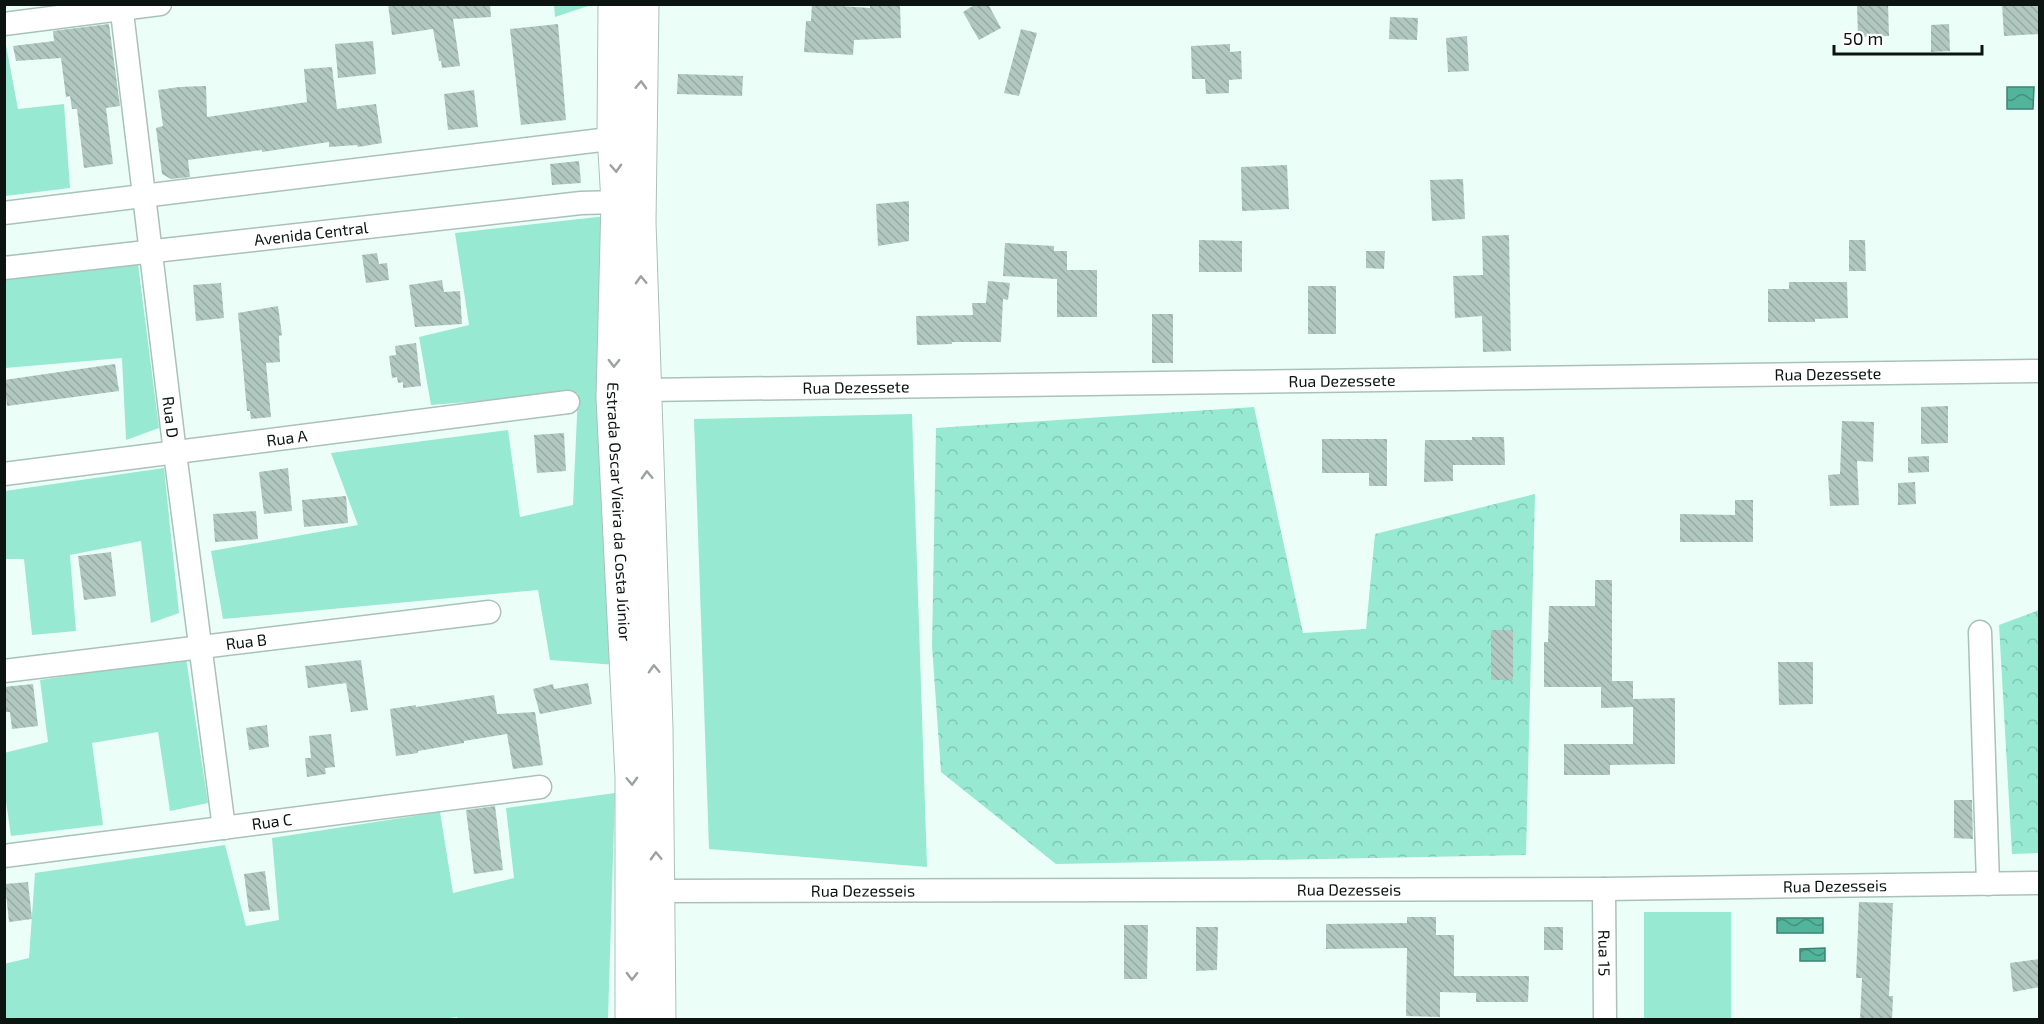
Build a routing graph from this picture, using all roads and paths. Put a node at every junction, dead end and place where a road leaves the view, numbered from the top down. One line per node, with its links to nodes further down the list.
1 (160, 4): 4 (street)
2 (615, 4): 6 (main road, Estrada Oscar Vieira da Costa Júnior)
3 (642, 4): 13 (main road, Estrada Oscar Vieira da Costa Júnior, one-way to 3)
4 (122, 7): 5 (street); 7 (street, Rua D)
5 (4, 24)
6 (614, 134): 7 (street); 8 (main road, Estrada Oscar Vieira da Costa Júnior, one-way to 8)
7 (146, 196): 9 (street); 10 (street, Rua D)
8 (618, 202): 10 (street, Avenida Central); 28 (main road, Estrada Oscar Vieira da Costa Júnior, one-way to 28)
9 (4, 213)
10 (150, 250): 11 (street, Avenida Central); 15 (street, Rua D)
11 (4, 268)
12 (2040, 371): 13 (street, Rua Dezessete)
13 (644, 390): 27 (main road, Estrada Oscar Vieira da Costa Júnior, one-way to 13)
14 (568, 402): 15 (street, Rua A)
15 (175, 453): 16 (street, Rua A); 19 (street, Rua D)
16 (4, 474)
17 (489, 612): 19 (street, Rua B)
18 (1980, 632): 25 (street)
19 (201, 647): 20 (street, Rua B); 22 (street, Rua D)
20 (4, 671)
21 (540, 787): 22 (street, Rua C)
22 (224, 828): 23 (street, Rua C)
23 (4, 856)
24 (2040, 883): 25 (street, Rua Dezesseis)
25 (1988, 884): 26 (street, Rua Dezesseis)
26 (1604, 889): 27 (street, Rua Dezesseis); 30 (street, Rua 15)
27 (657, 891): 29 (main road, Estrada Oscar Vieira da Costa Júnior)
28 (632, 1020)
29 (659, 1020)
30 (1605, 1020)

